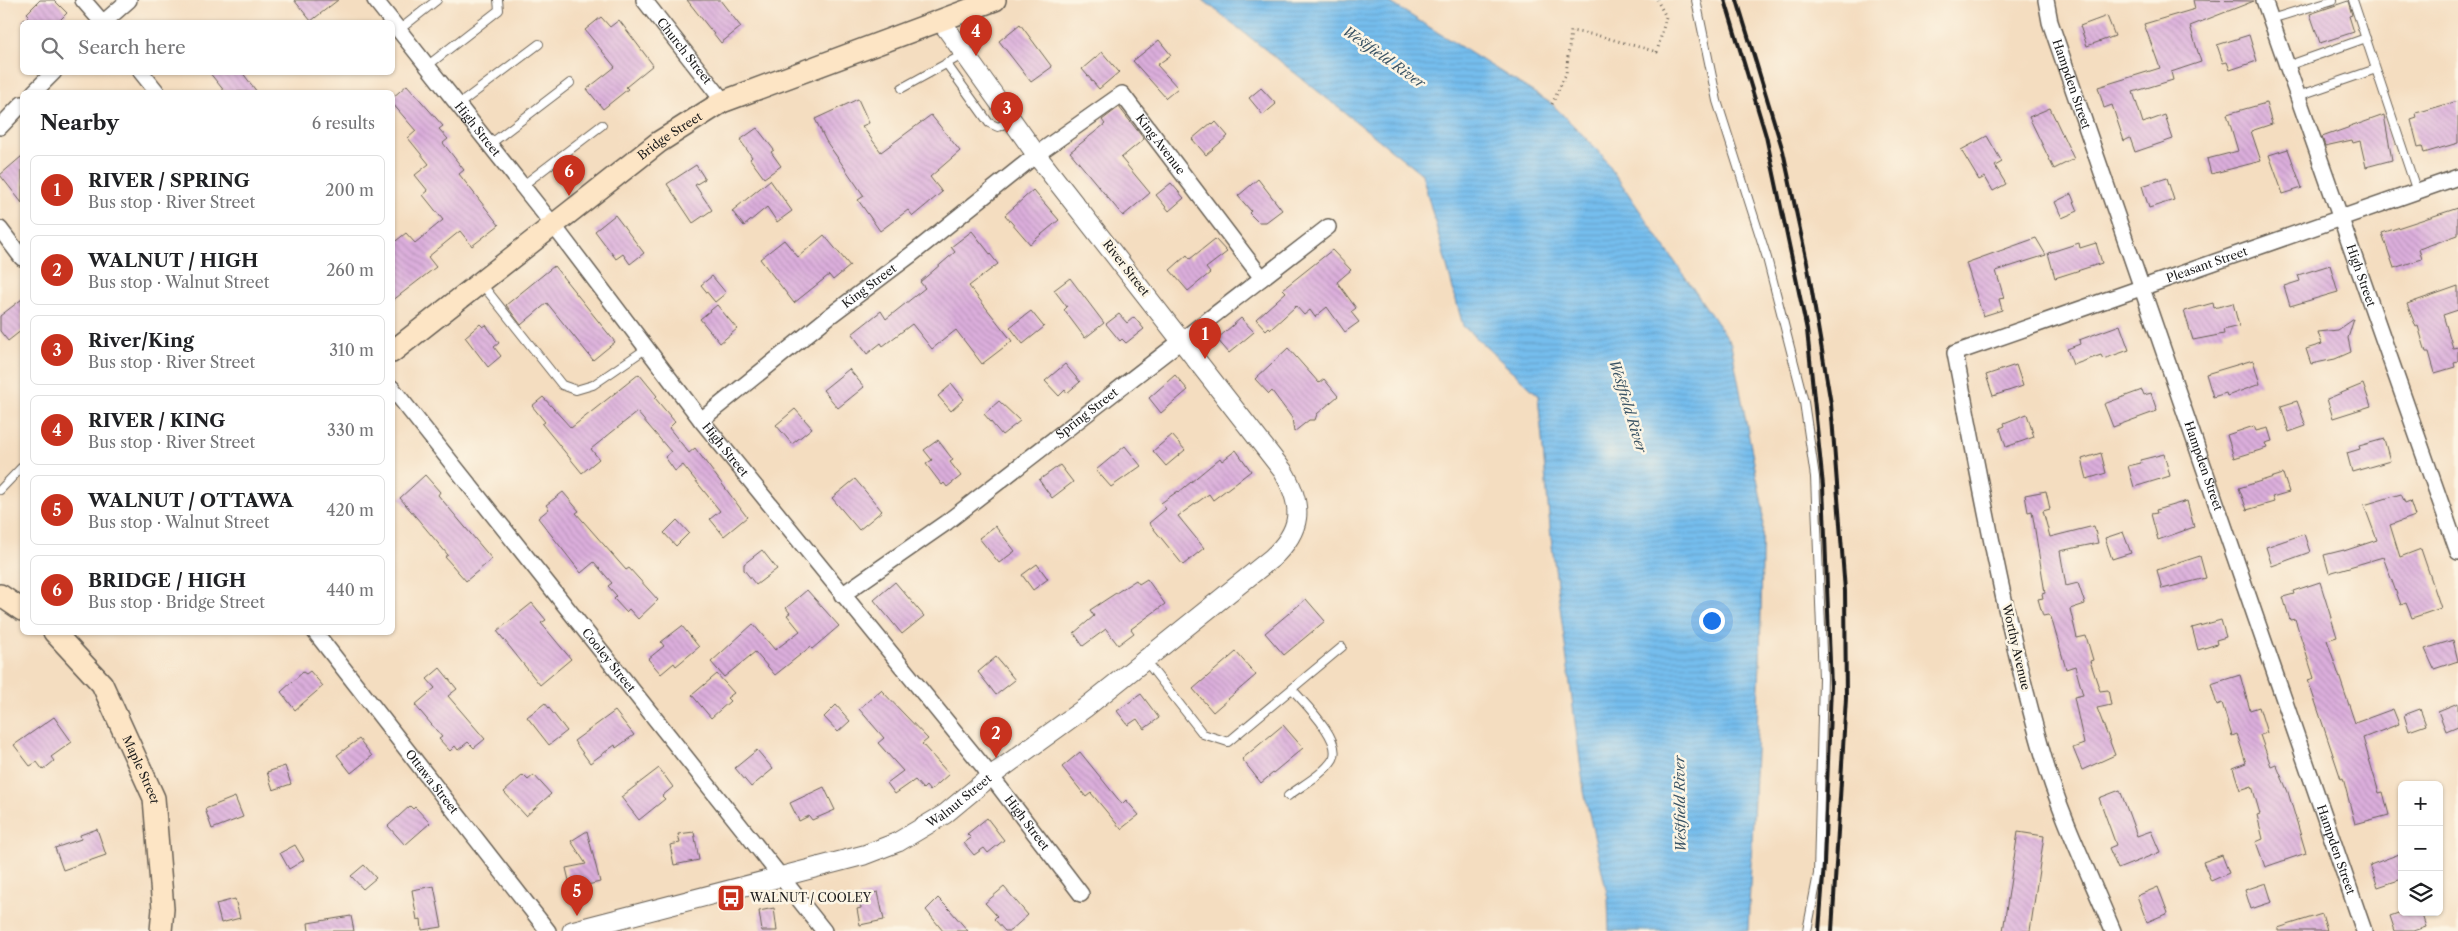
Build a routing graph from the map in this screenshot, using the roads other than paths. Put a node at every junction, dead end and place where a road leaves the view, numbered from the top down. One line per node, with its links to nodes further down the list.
1 (83, 0): 14 (street)
2 (129, 0): 15 (street)
3 (375, 0): 16 (street, High Street)
4 (437, 0): 19 (lane)
5 (498, 0): 24 (lane)
6 (644, 0): 34 (street, Church Street)
7 (996, 0): 17 (main road, Bridge Street)
8 (1696, 0): 79 (lane)
9 (2046, 0): 52 (street, Hampden Street)
10 (2264, 0): 13 (street, High Street)
11 (2333, 0): 13 (lane)
12 (2353, 0): 20 (lane)
13 (2271, 19): 25 (street, High Street)
14 (101, 20)
15 (105, 20)
16 (391, 20)
17 (940, 21): 22 (street, River Street); 34 (main road, Bridge Street)
18 (395, 25): 19 (street, High Street)
19 (399, 30): 24 (street, High Street)
20 (2366, 38): 25 (lane); 26 (lane)
21 (539, 44): 35 (lane)
22 (964, 54): 23 (lane); 37 (street, River Street)
23 (946, 63): 30 (lane); 37 (lane)
24 (427, 66): 35 (street, High Street)
25 (2287, 66): 33 (street, High Street)
26 (2376, 69): 33 (lane); 44 (lane)
27 (51, 75): 31 (street)
28 (143, 75): 32 (street)
29 (570, 83): 40 (lane)
30 (902, 88)
31 (36, 90)
32 (155, 90)
33 (2298, 96): 45 (street, High Street)
34 (724, 102): 46 (main road, Bridge Street)
35 (458, 105): 40 (street, High Street)
36 (20, 106): 39 (street)
37 (1012, 120): 41 (street, River Street)
38 (602, 125): 43 (lane)
39 (0, 126)
40 (490, 145): 43 (street, High Street)
41 (1037, 154): 50 (street, King Avenue); 53 (street, River Street); 58 (street, King Street)
42 (2458, 177): 44 (street, Pleasant Street)
43 (522, 186): 46 (street, High Street)
44 (2417, 192): 45 (street, Pleasant Street)
45 (2341, 218): 52 (street, Pleasant Street); 62 (street, High Street)
46 (554, 226): 51 (main road, Bridge Street); 54 (street, High Street)
47 (1328, 226): 50 (street, Spring Street)
48 (0, 229): 49 (street)
49 (20, 255)
50 (1262, 278): 53 (street, Spring Street)
51 (481, 283): 54 (lane); 55 (main road, Bridge Street)
52 (2142, 287): 56 (street, Pleasant Street); 81 (street, Hampden Street)
53 (1181, 341): 61 (street, River Street); 64 (street, Spring Street)
54 (647, 348): 58 (street, High Street)
55 (395, 350)
56 (1955, 352): 80 (street, Worthy Avenue)
57 (395, 392): 73 (street, Cooley Street)
58 (701, 420): 64 (street, High Street)
59 (20, 469): 60 (lane)
60 (0, 490)
61 (1297, 520): 69 (street, Walnut Street)
62 (2458, 552)
63 (0, 595): 65 (main road)
64 (842, 595): 71 (street, High Street)
65 (20, 609)
66 (57, 635): 75 (main road, Maple Street)
67 (317, 635): 76 (street, Ottawa Street)
68 (1342, 647): 70 (lane)
69 (1145, 660): 70 (lane); 71 (street, Walnut Street)
70 (1292, 688): 72 (lane)
71 (991, 776): 73 (street, Walnut Street); 74 (street, High Street)
72 (1288, 796)
73 (780, 876): 77 (street, Walnut Street); 78 (street, Cooley Street)
74 (1081, 894)
75 (162, 931)
76 (548, 931)
77 (572, 931)
78 (824, 931)
79 (1807, 931)
80 (2113, 931)
81 (2364, 931)

